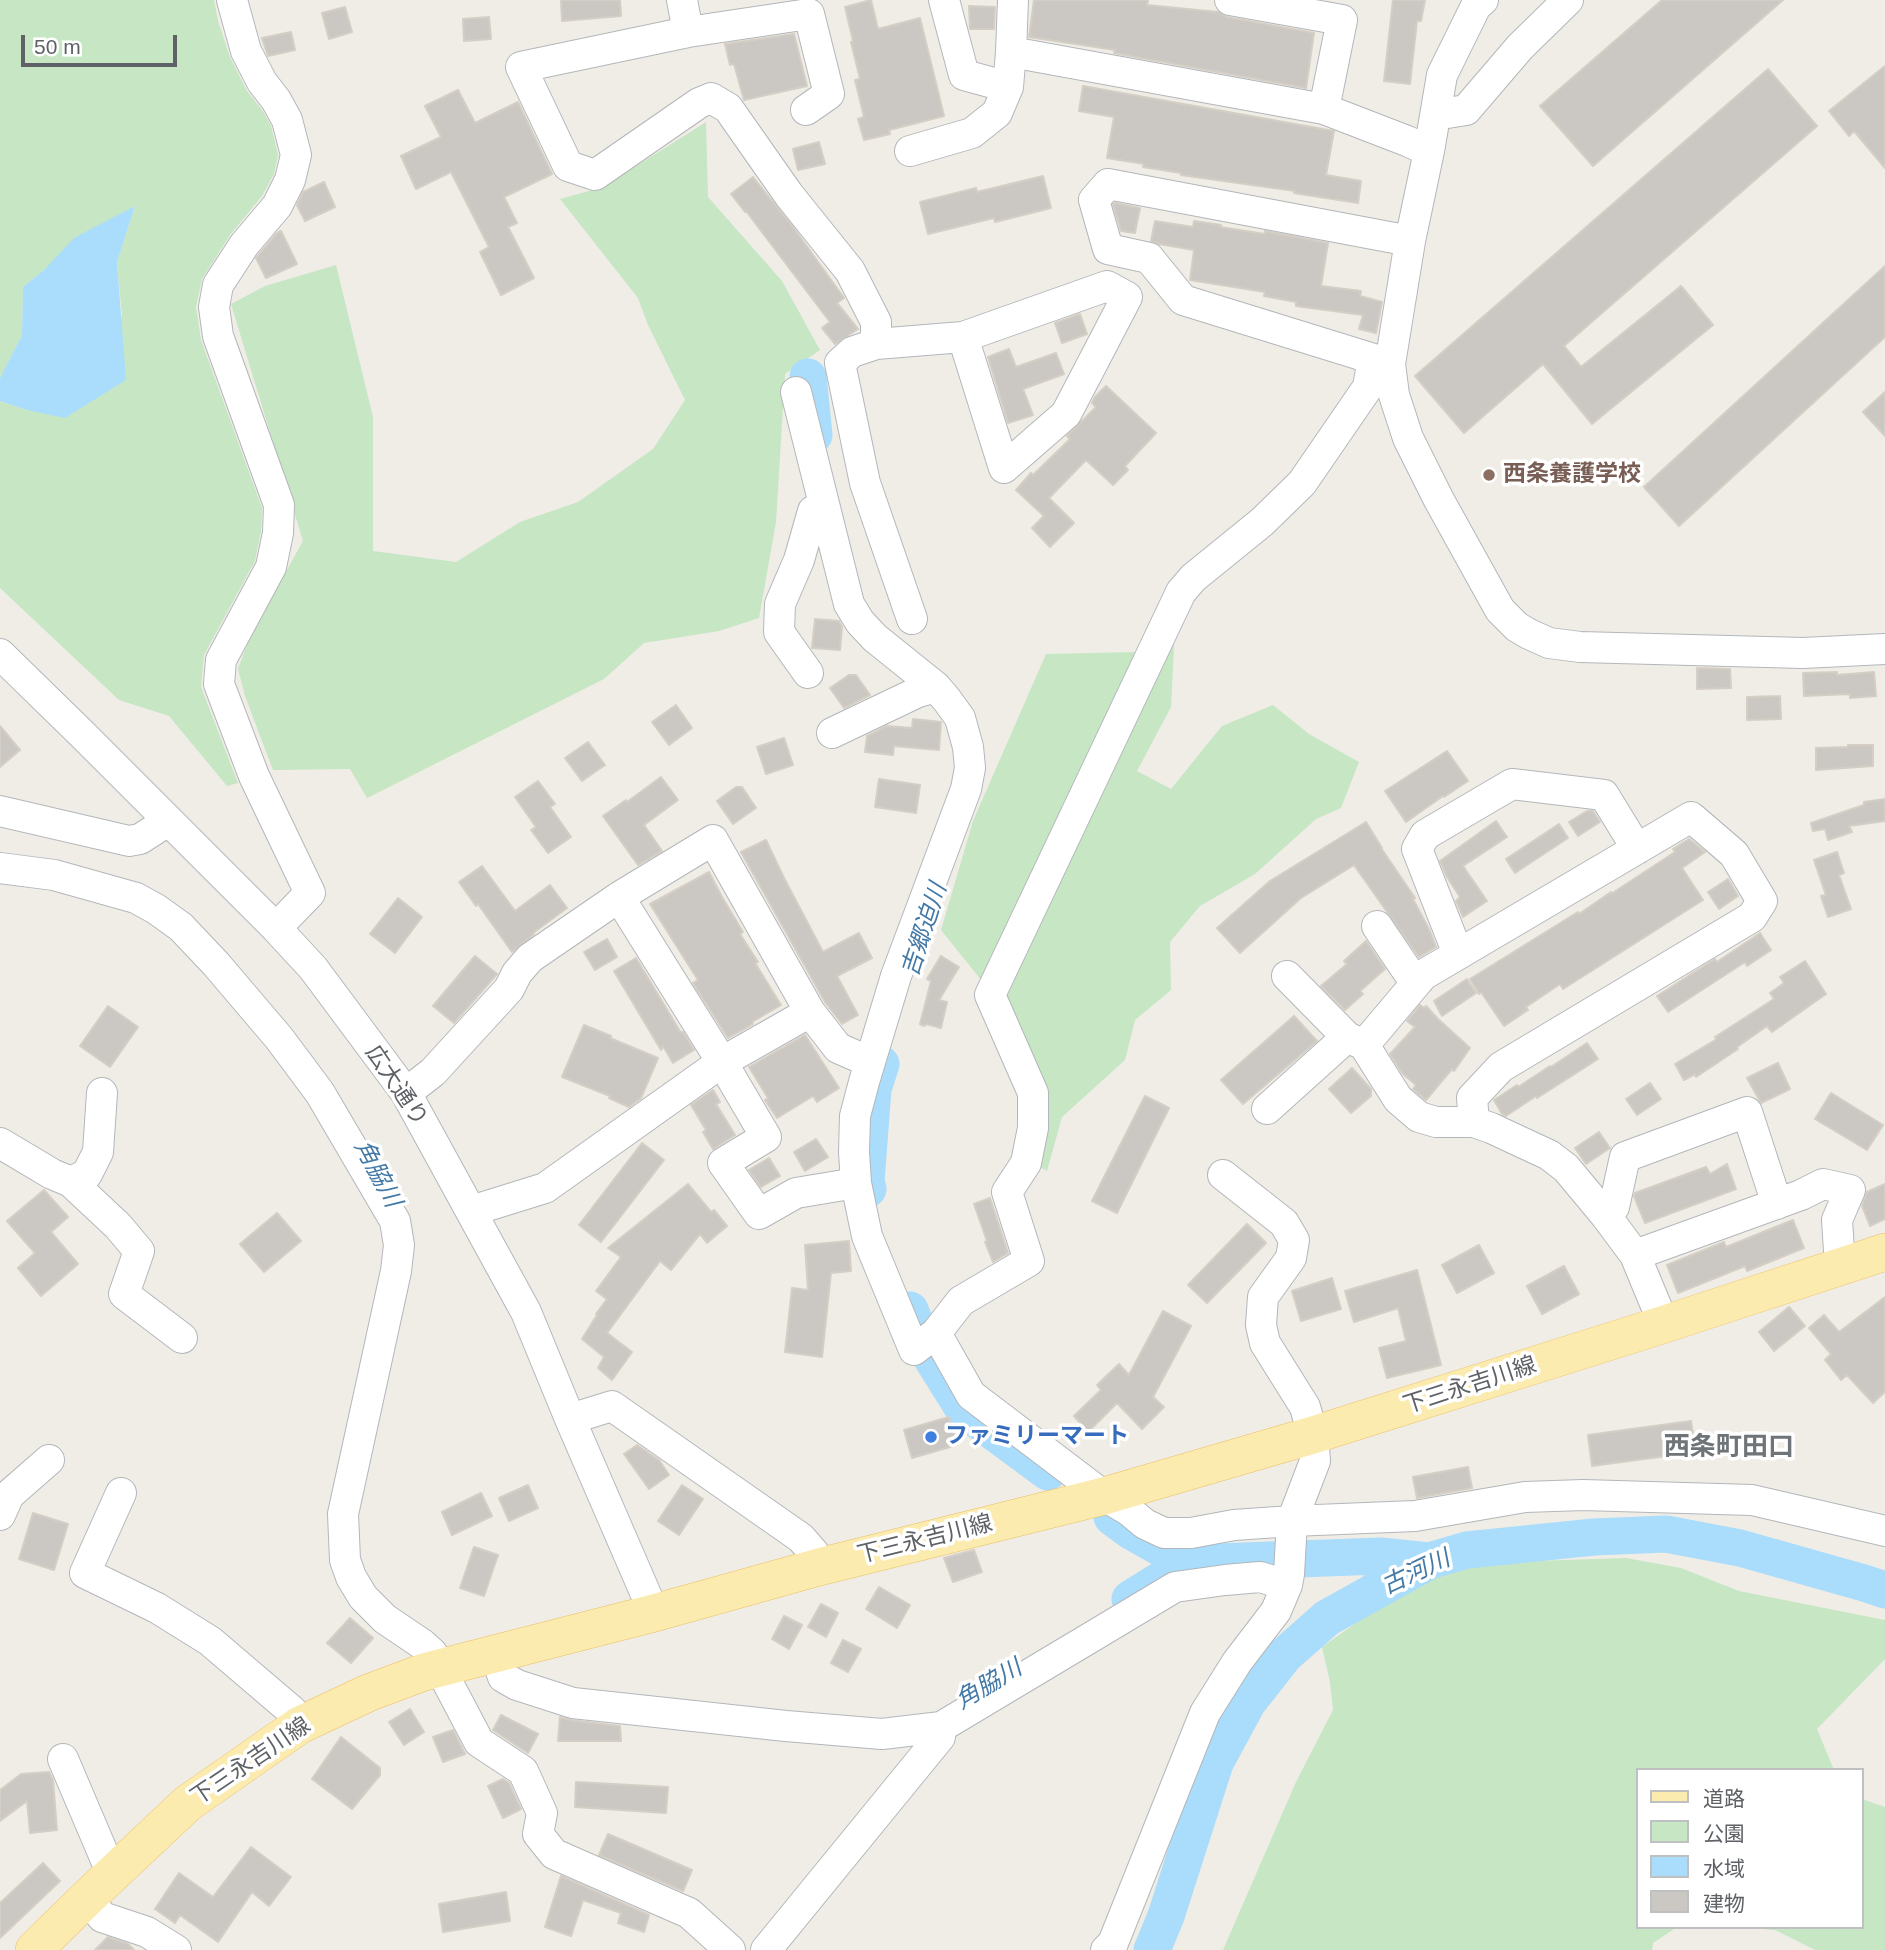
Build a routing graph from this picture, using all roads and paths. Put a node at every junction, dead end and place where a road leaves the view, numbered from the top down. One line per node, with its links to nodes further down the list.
1 (232, 0): 34 (street)
2 (682, 0): 8 (street)
3 (944, 0): 10 (street)
4 (1013, 0): 9 (street)
5 (1230, 0): 11 (street)
6 (1568, 0): 13 (street)
7 (1478, 2): 13 (street)
8 (688, 32): 12 (street); 18 (street)
9 (1011, 52): 10 (street); 11 (street)
10 (1008, 87): 14 (street)
11 (1324, 109): 15 (street)
12 (806, 110)
13 (1435, 115): 15 (street)
14 (910, 151)
15 (1429, 151): 16 (street)
16 (1410, 241): 19 (street); 19 (street)
17 (963, 337): 17 (street); 18 (street)
18 (876, 344): 22 (street)
19 (1381, 373): 23 (street); 58 (street)
20 (796, 392): 21 (street)
21 (825, 508): 25 (street); 26 (street)
22 (912, 619)
23 (1885, 649)
24 (0, 654): 29 (street, 広大通り)
25 (808, 673)
26 (936, 687): 27 (street); 41 (street)
27 (832, 733)
28 (0, 811): 29 (street)
29 (168, 821): 34 (street, 広大通り)
30 (1637, 849): 35 (street); 35 (street); 45 (street)
31 (0, 868): 71 (street)
32 (619, 898): 38 (street); 40 (street); 43 (street)
33 (1377, 926): 37 (street)
34 (276, 928): 43 (street, 広大通り)
35 (1458, 954): 37 (street)
36 (1287, 976): 39 (street)
37 (1419, 980): 39 (street)
38 (810, 1012): 40 (street); 41 (street)
39 (1355, 1041): 44 (street); 45 (street)
40 (722, 1062): 49 (street); 51 (street)
41 (870, 1062): 49 (street)
42 (103, 1093): 48 (street)
43 (406, 1093): 51 (street, 広大通り)
44 (1267, 1109)
45 (1474, 1122): 52 (street)
46 (0, 1143): 48 (street)
47 (1223, 1175): 60 (street)
48 (71, 1182): 57 (street)
49 (856, 1183): 58 (street)
50 (1777, 1204): 52 (street); 54 (street); 55 (street)
51 (471, 1211): 59 (street, 広大通り)
52 (1606, 1216): 54 (street)
53 (1885, 1252): 55 (main road, 下三永吉川線)
54 (1635, 1255): 56 (street)
55 (1840, 1266): 56 (main road, 下三永吉川線)
56 (1662, 1325): 60 (main road, 下三永吉川線)
57 (182, 1338)
58 (930, 1338): 63 (street)
59 (570, 1419): 67 (street); 69 (street, 広大通り)
60 (1313, 1435): 63 (main road, 下三永吉川線); 65 (street)
61 (49, 1460): 64 (street)
62 (121, 1493): 72 (street)
63 (1104, 1496): 65 (street); 67 (main road, 下三永吉川線)
64 (0, 1515)
65 (1291, 1524): 66 (street); 68 (street)
66 (1885, 1531)
67 (819, 1567): 69 (main road, 下三永吉川線)
68 (1288, 1580): 73 (street); 81 (street)
69 (654, 1613): 70 (main road, 下三永吉川線)
70 (495, 1654): 71 (main road, 下三永吉川線); 73 (street)
71 (440, 1668): 72 (main road, 下三永吉川線); 79 (street)
72 (300, 1725): 75 (main road, 下三永吉川線)
73 (941, 1727): 80 (street)
74 (62, 1759): 75 (street)
75 (115, 1872): 76 (main road, 下三永吉川線)
76 (88, 1897): 77 (main road, 下三永吉川線); 78 (street)
77 (34, 1950)
78 (176, 1950)
79 (730, 1950)
80 (766, 1950)
81 (1106, 1950)

